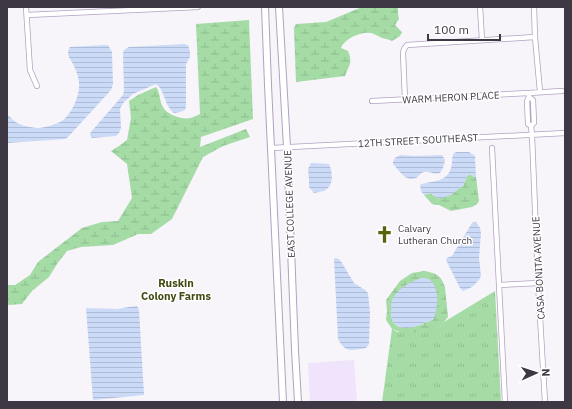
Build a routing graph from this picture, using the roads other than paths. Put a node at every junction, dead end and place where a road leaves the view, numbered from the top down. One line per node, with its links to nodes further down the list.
1 (26, 7): 8 (street)
2 (198, 7): 7 (street)
3 (265, 7): 20 (main road, EAST COLLEGE AVENUE)
4 (279, 7): 19 (main road, EAST COLLEGE AVENUE)
5 (480, 7): 10 (street)
6 (534, 7): 9 (street)
7 (162, 8): 8 (street)
8 (27, 15): 11 (street)
9 (535, 37): 10 (street); 13 (street)
10 (482, 40): 15 (street)
11 (38, 86)
12 (562, 91): 13 (street, WARM HERON PLACE)
13 (540, 92): 14 (street, WARM HERON PLACE)
14 (529, 95): 15 (street, WARM HERON PLACE); 18 (street, CASA BONITA AVENUE)
15 (406, 100): 16 (street, WARM HERON PLACE)
16 (372, 101)
17 (565, 133): 18 (street, 12TH STREET SOUTHEAST)
18 (532, 135): 19 (street, 12TH STREET SOUTHEAST); 22 (street, CASA BONITA AVENUE)
19 (287, 147): 20 (street, 12TH STREET SOUTHEAST); 25 (main road, EAST COLLEGE AVENUE)
20 (271, 148): 24 (main road, EAST COLLEGE AVENUE)
21 (492, 148): 23 (street)
22 (538, 283): 23 (street); 27 (street, CASA BONITA AVENUE)
23 (499, 285): 26 (street)
24 (283, 402)
25 (298, 402)
26 (505, 402)
27 (545, 402)

